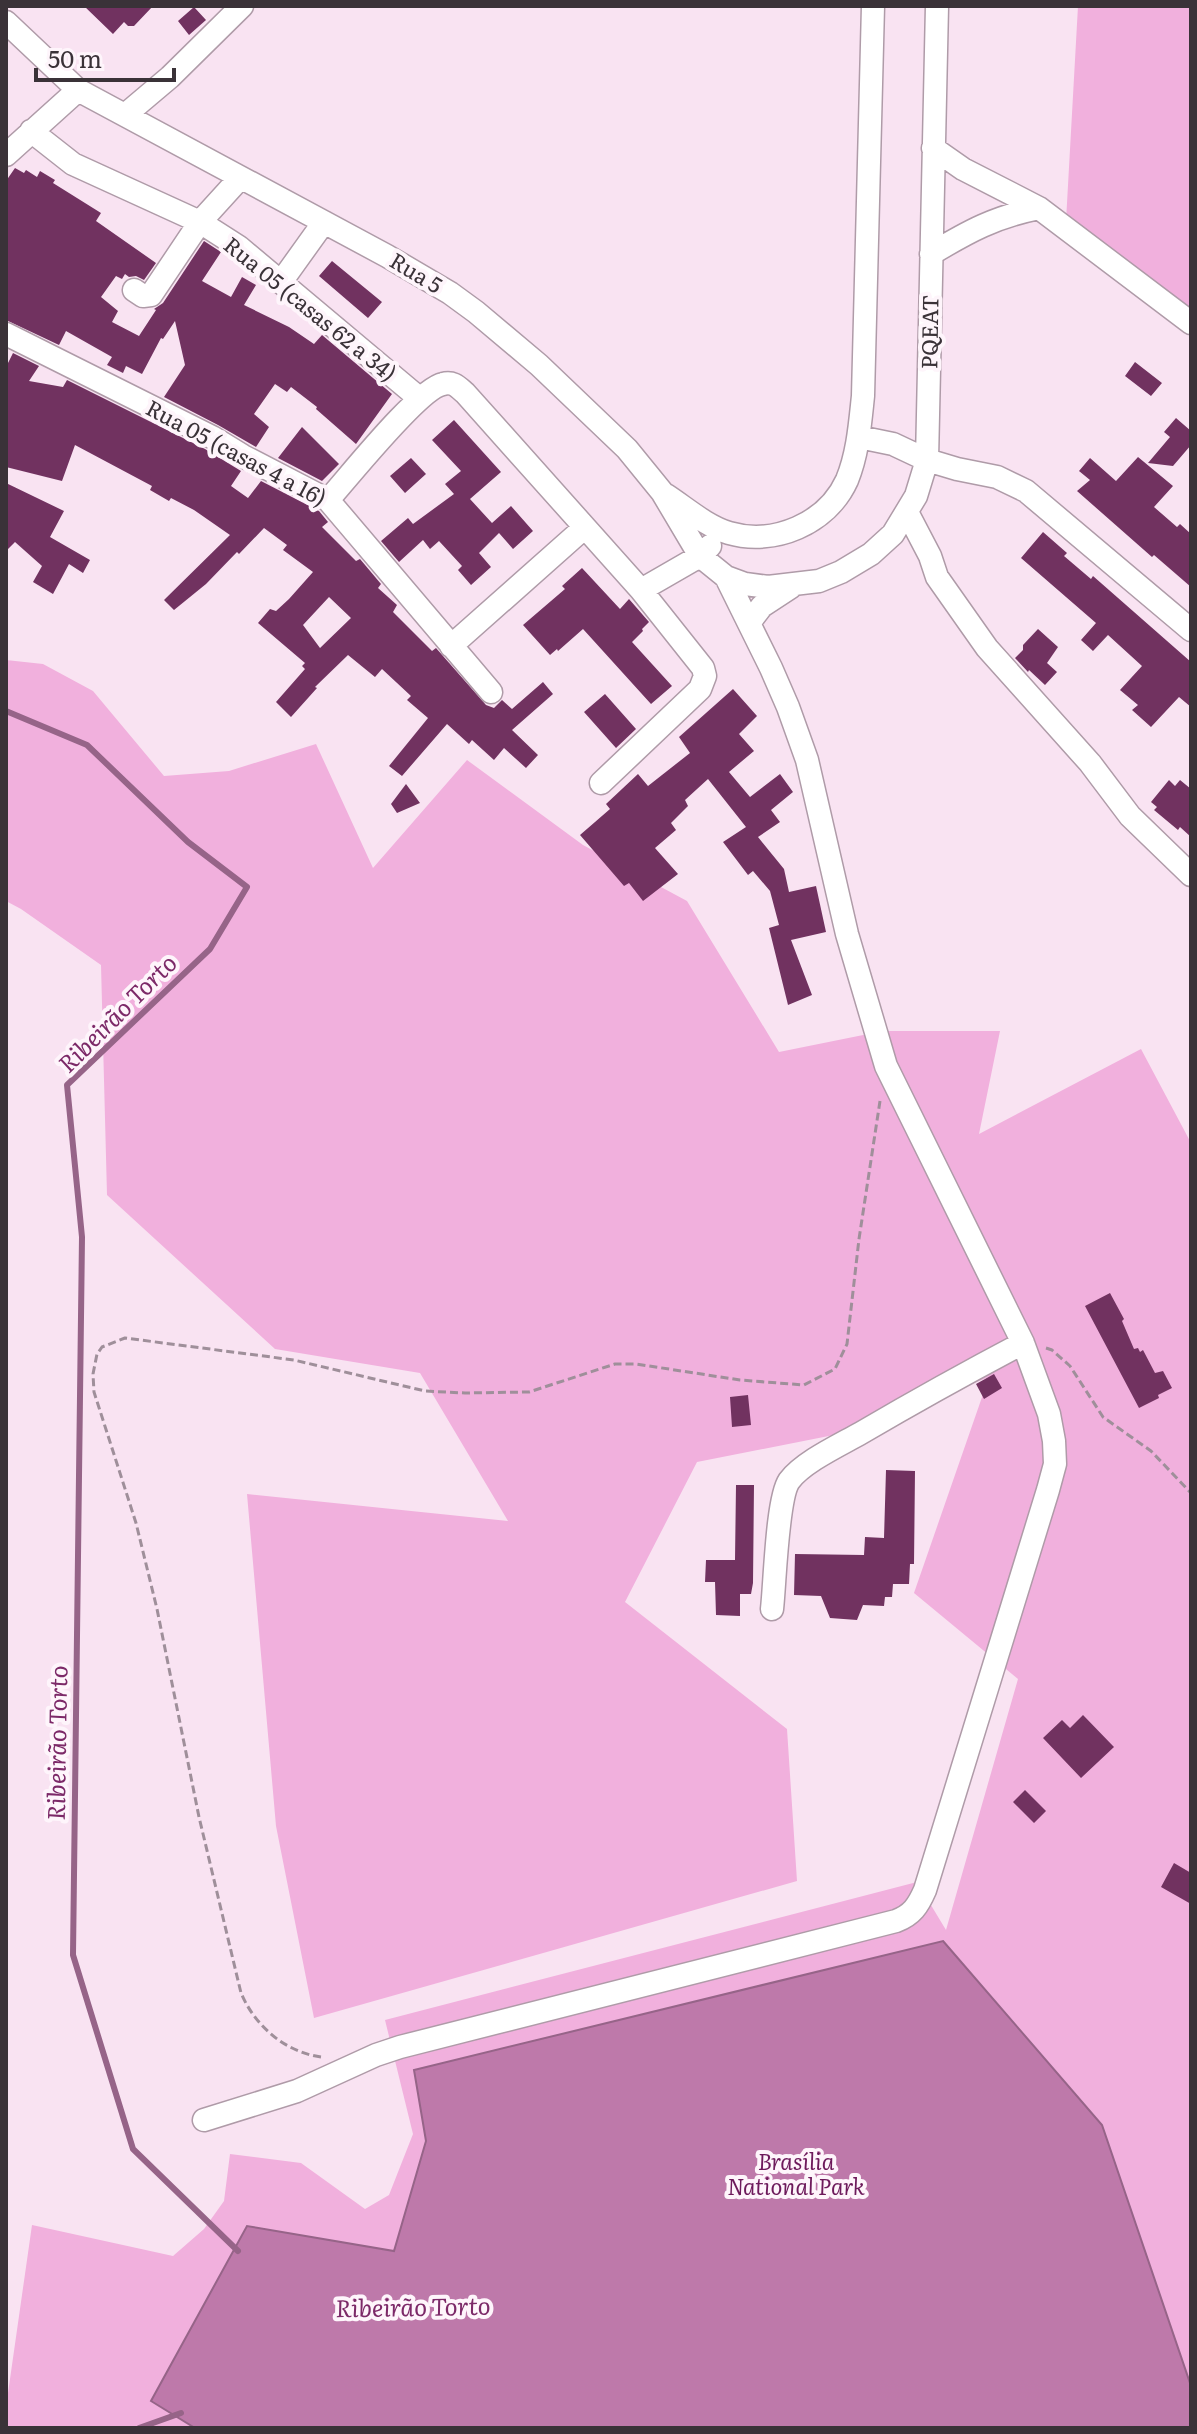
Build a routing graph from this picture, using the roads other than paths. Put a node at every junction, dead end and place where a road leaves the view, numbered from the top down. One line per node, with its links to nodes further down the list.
1 (242, 6): 6 (street)
2 (873, 6): 20 (street)
3 (937, 6): 8 (street, PQEAT)
4 (6, 22): 5 (street, Rua 5)
5 (78, 90): 6 (street, Rua 5); 7 (street)
6 (125, 115): 10 (street, Rua 5)
7 (31, 131): 9 (street); 12 (street, Rua 05 (casas 62 a 34))
8 (933, 148): 11 (street); 14 (street, PQEAT)
9 (6, 155)
10 (240, 178): 12 (street); 13 (street, Rua 5)
11 (1039, 208): 14 (street); 17 (street)
12 (200, 222): 15 (street, Rua 05 (casas 62 a 34)); 16 (street)
13 (324, 222): 15 (street); 22 (street, Rua 5)
14 (931, 254): 21 (street, PQEAT)
15 (281, 282): 19 (street, Rua 05 (casas 62 a 34))
16 (134, 290)
17 (1191, 323)
18 (6, 334): 23 (street, Rua 05 (casas 4 a 16))
19 (419, 398): 23 (street); 25 (street)
20 (859, 437): 21 (street); 26 (street)
21 (927, 460): 24 (street, PQEAT); 32 (street)
22 (662, 492): 26 (street); 27 (street)
23 (328, 500): 33 (street, Rua 05 (casas 4 a 16))
24 (907, 512): 29 (street, PQEAT); 36 (street)
25 (584, 528): 30 (street); 33 (street)
26 (726, 532): 27 (street)
27 (700, 556): 28 (street); 30 (street)
28 (726, 577): 29 (street); 31 (street)
29 (792, 586): 31 (street)
30 (641, 590): 35 (street)
31 (749, 623): 37 (street)
32 (1191, 630)
33 (451, 646): 34 (street, Rua 05 (casas 4 a 16))
34 (491, 692)
35 (601, 783)
36 (1191, 875)
37 (1023, 1343): 38 (street); 39 (street)
38 (772, 1609)
39 (204, 2120)

